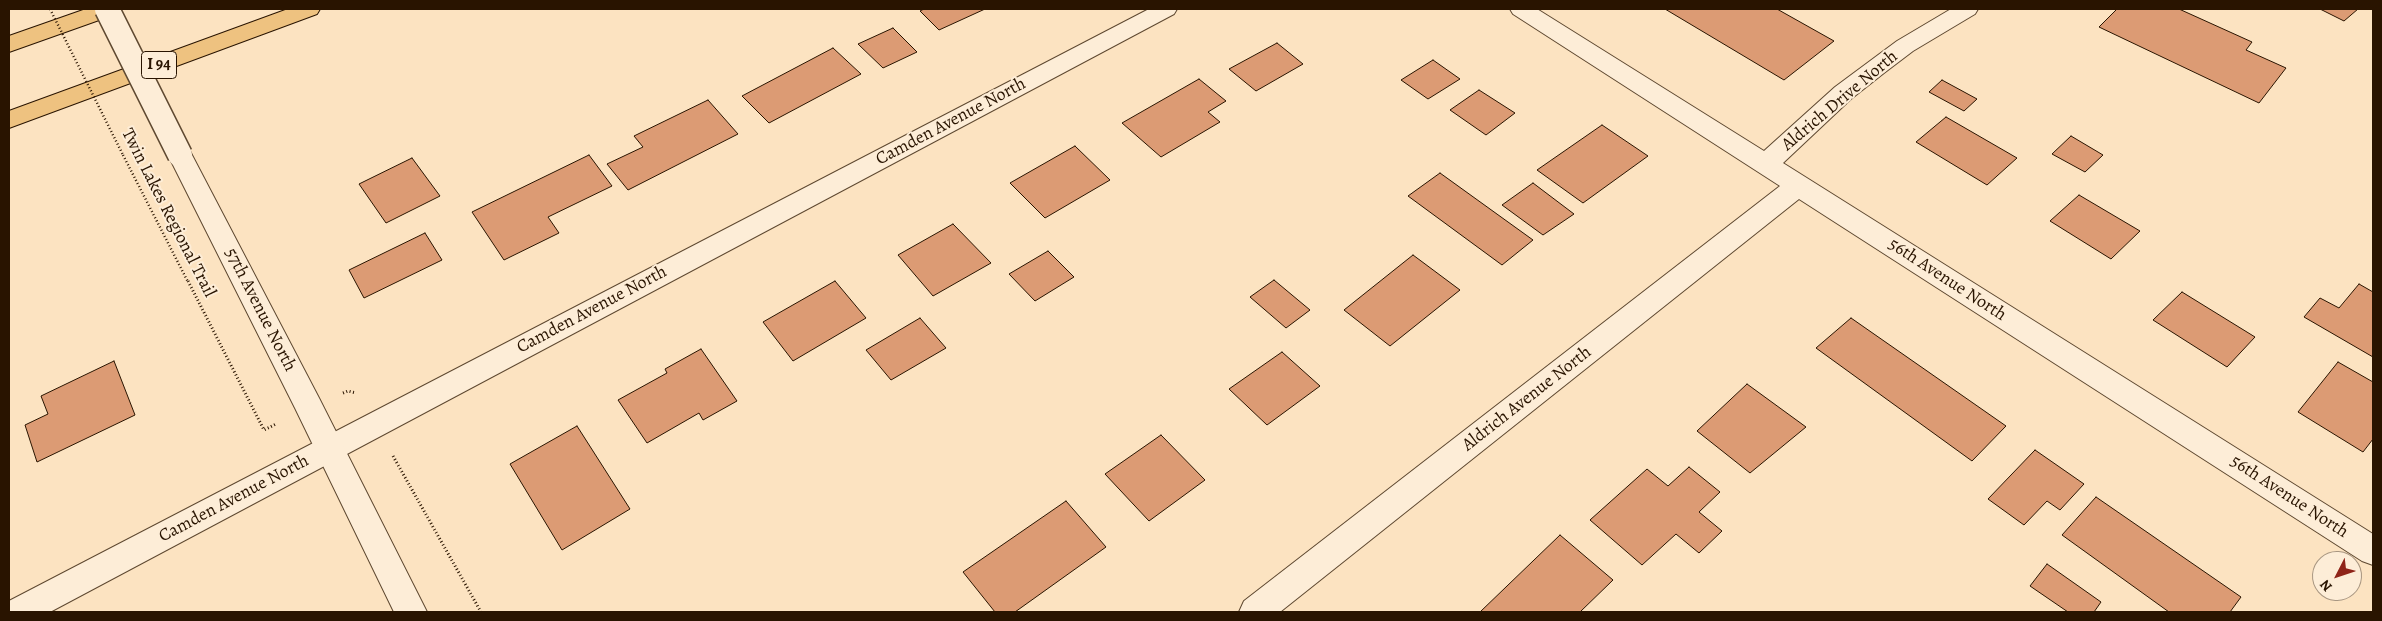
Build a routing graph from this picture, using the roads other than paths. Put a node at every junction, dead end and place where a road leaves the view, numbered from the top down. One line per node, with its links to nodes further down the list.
1 (108, 9): 6 (highway); 10 (street, 57th Avenue North, bridge)
2 (309, 9): 7 (highway, I 94)
3 (1166, 9): 10 (street, Camden Avenue North)
4 (1521, 9): 8 (street, 56th Avenue North)
5 (1967, 9): 8 (street, Aldrich Drive North)
6 (9, 44)
7 (9, 120)
8 (1766, 164): 9 (street, 56th Avenue North)
9 (1799, 185): 11 (street, 56th Avenue North); 14 (street, Aldrich Avenue North)
10 (328, 449): 12 (street, Camden Avenue North); 13 (street, 57th Avenue North)
11 (2373, 551)
12 (19, 612)
13 (411, 612)
14 (1255, 612)

